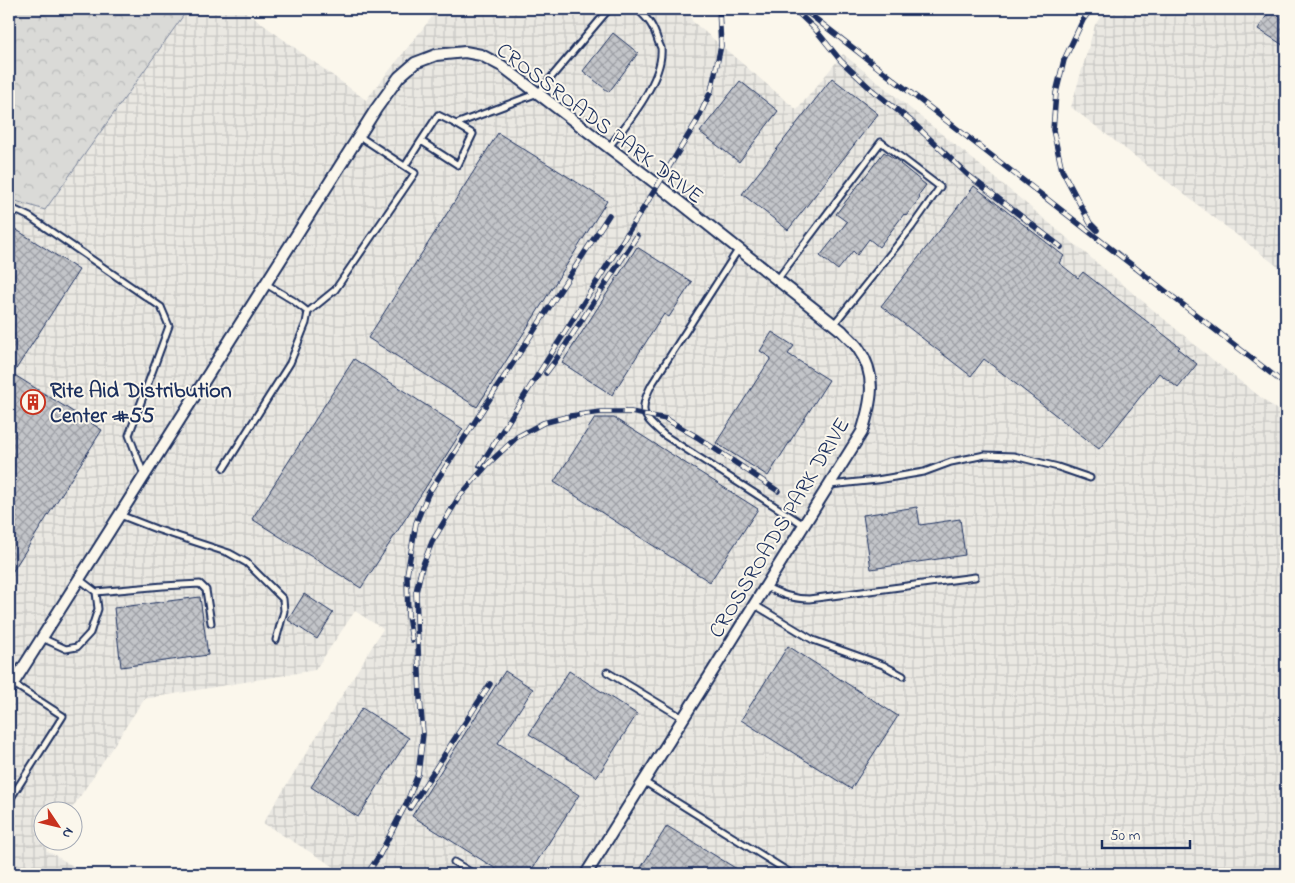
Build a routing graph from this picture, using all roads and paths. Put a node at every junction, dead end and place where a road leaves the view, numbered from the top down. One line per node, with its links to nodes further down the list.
1 (608, 9): 3 (lane)
2 (637, 9): 7 (lane)
3 (538, 93): 4 (lane); 5 (street, CROSSROADS PARK DRIVE); 7 (street, CROSSROADS PARK DRIVE)
4 (456, 124): 6 (lane); 6 (lane)
5 (359, 136): 8 (lane); 12 (street, CROSSROADS PARK DRIVE)
6 (421, 142): 8 (lane)
7 (609, 148): 10 (street, CROSSROADS PARK DRIVE)
8 (405, 166): 13 (lane)
9 (9, 207): 16 (lane)
10 (738, 250): 11 (street, CROSSROADS PARK DRIVE); 20 (lane)
11 (777, 280): 14 (street, CROSSROADS PARK DRIVE); 14 (lane)
12 (266, 284): 13 (lane); 16 (street, CROSSROADS PARK DRIVE)
13 (308, 312): 15 (lane)
14 (834, 325): 18 (street, CROSSROADS PARK DRIVE)
15 (224, 468)
16 (144, 476): 19 (street, CROSSROADS PARK DRIVE)
17 (1090, 478): 18 (lane)
18 (830, 485): 20 (street, CROSSROADS PARK DRIVE)
19 (120, 516): 22 (street, CROSSROADS PARK DRIVE); 28 (lane)
20 (804, 526): 23 (street, CROSSROADS PARK DRIVE)
21 (975, 577): 23 (lane)
22 (79, 579): 24 (lane); 27 (street, CROSSROADS PARK DRIVE)
23 (765, 587): 25 (street, CROSSROADS PARK DRIVE)
24 (96, 592): 26 (lane); 27 (lane)
25 (754, 604): 30 (lane); 32 (street, CROSSROADS PARK DRIVE)
26 (211, 623)
27 (42, 638): 31 (street, CROSSROADS PARK DRIVE)
28 (276, 640)
29 (607, 672): 32 (lane)
30 (903, 676)
31 (10, 685): 34 (lane)
32 (683, 718): 33 (street, CROSSROADS PARK DRIVE)
33 (643, 781): 37 (street, CROSSROADS PARK DRIVE); 38 (lane)
34 (9, 801)
35 (454, 862): 36 (lane)
36 (474, 874)
37 (586, 874)
38 (792, 874)

